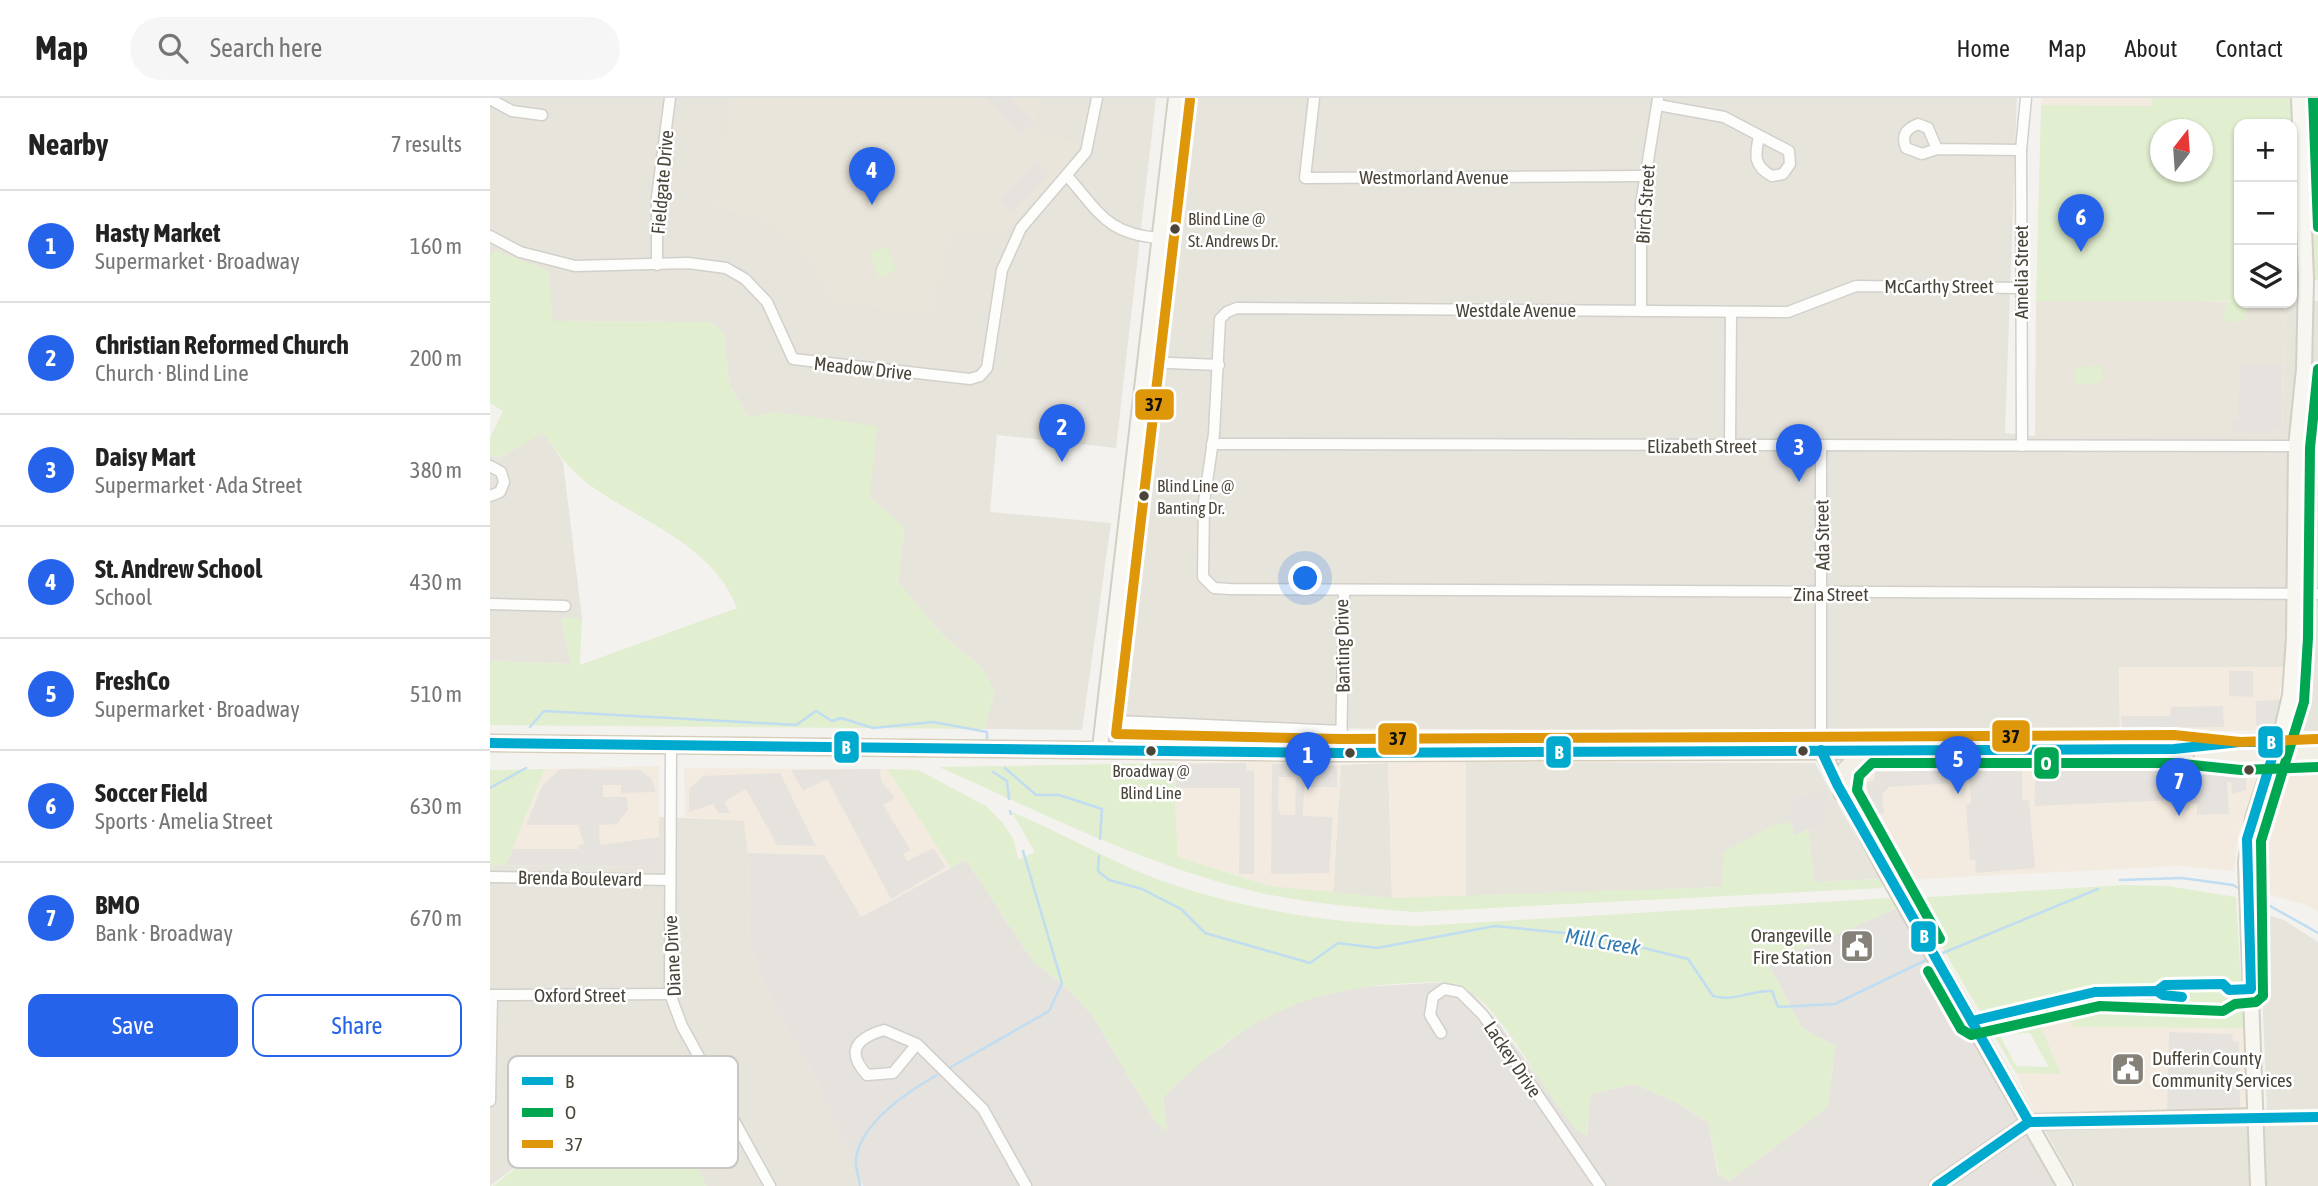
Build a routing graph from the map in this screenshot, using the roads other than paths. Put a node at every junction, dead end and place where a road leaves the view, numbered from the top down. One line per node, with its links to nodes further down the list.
1 (670, 98): 17 (street, Fieldgate Drive)
2 (1097, 98): 14 (street, Meadow Drive)
3 (1176, 98): 16 (street)
4 (1312, 98): 13 (street, Westmorland Avenue)
5 (2026, 98): 12 (street, Amelia Street)
6 (2298, 98): 18 (street)
7 (490, 99): 9 (street)
8 (1658, 101): 10 (street); 13 (street, Birch Street)
9 (542, 115)
10 (1759, 136)
11 (1937, 149): 12 (street)
12 (2021, 150): 20 (street, Amelia Street)
13 (1644, 176): 21 (street, Birch Street)
14 (1068, 177): 16 (street); 17 (street, Meadow Drive)
15 (490, 236): 17 (street, Meadow Drive)
16 (1158, 237): 23 (street)
17 (657, 265)
18 (2312, 279): 30 (street)
19 (1856, 286): 20 (street, McCarthy Street); 22 (street, Westdale Avenue)
20 (2021, 288): 28 (street, Amelia Street)
21 (1641, 311): 22 (street, Westdale Avenue); 24 (street, Westdale Avenue)
22 (1731, 314): 26 (street)
23 (1145, 362): 24 (street); 44 (street)
24 (1219, 365): 25 (street, Banting Drive)
25 (1212, 444): 26 (street, Elizabeth Street); 33 (street, Banting Drive)
26 (1730, 446): 27 (street, Elizabeth Street)
27 (1821, 446): 28 (street, Elizabeth Street); 34 (street, Ada Street)
28 (2022, 446): 30 (street, Elizabeth Street)
29 (2318, 446): 30 (street, Elizabeth Street)
30 (2296, 447): 35 (street)
31 (490, 466): 32 (street)
32 (490, 496)
33 (1344, 591): 34 (street, Zina Street); 40 (street, Banting Drive)
34 (1823, 594): 35 (street, Zina Street); 47 (street, Ada Street)
35 (2292, 594): 36 (street, Zina Street); 46 (street)
36 (2318, 594)
37 (490, 604): 38 (street)
38 (565, 606)
39 (1117, 721): 40 (street)
40 (1342, 731): 48 (street, Banting Drive)
41 (490, 743): 42 (main road)
42 (671, 744): 44 (main road); 52 (street, Diane Drive)
43 (2318, 744): 46 (main road)
44 (1100, 748): 48 (main road)
45 (1866, 749): 46 (main road); 47 (main road); 50 (main road)
46 (2274, 749): 49 (main road); 59 (street)
47 (1821, 750): 48 (main road); 50 (street)
48 (1342, 752)
49 (2318, 753)
50 (1842, 793): 61 (street)
51 (490, 877): 52 (street, Brenda Boulevard)
52 (670, 880): 53 (street, Diane Drive)
53 (670, 994): 54 (street, Oxford Street); 57 (street, Diane Drive)
54 (491, 995): 58 (street)
55 (1441, 1033): 65 (street, Lackey Drive)
56 (917, 1044): 56 (street); 64 (street)
57 (698, 1056)
58 (490, 1101)
59 (2255, 1116): 60 (street); 61 (street); 68 (street)
60 (2318, 1117)
61 (2029, 1122): 66 (street); 67 (street)
62 (738, 1128): 63 (street, Diane Drive)
63 (770, 1186)
64 (1026, 1186)
65 (1600, 1186)
66 (1937, 1186)
67 (2065, 1186)
68 (2258, 1186)

